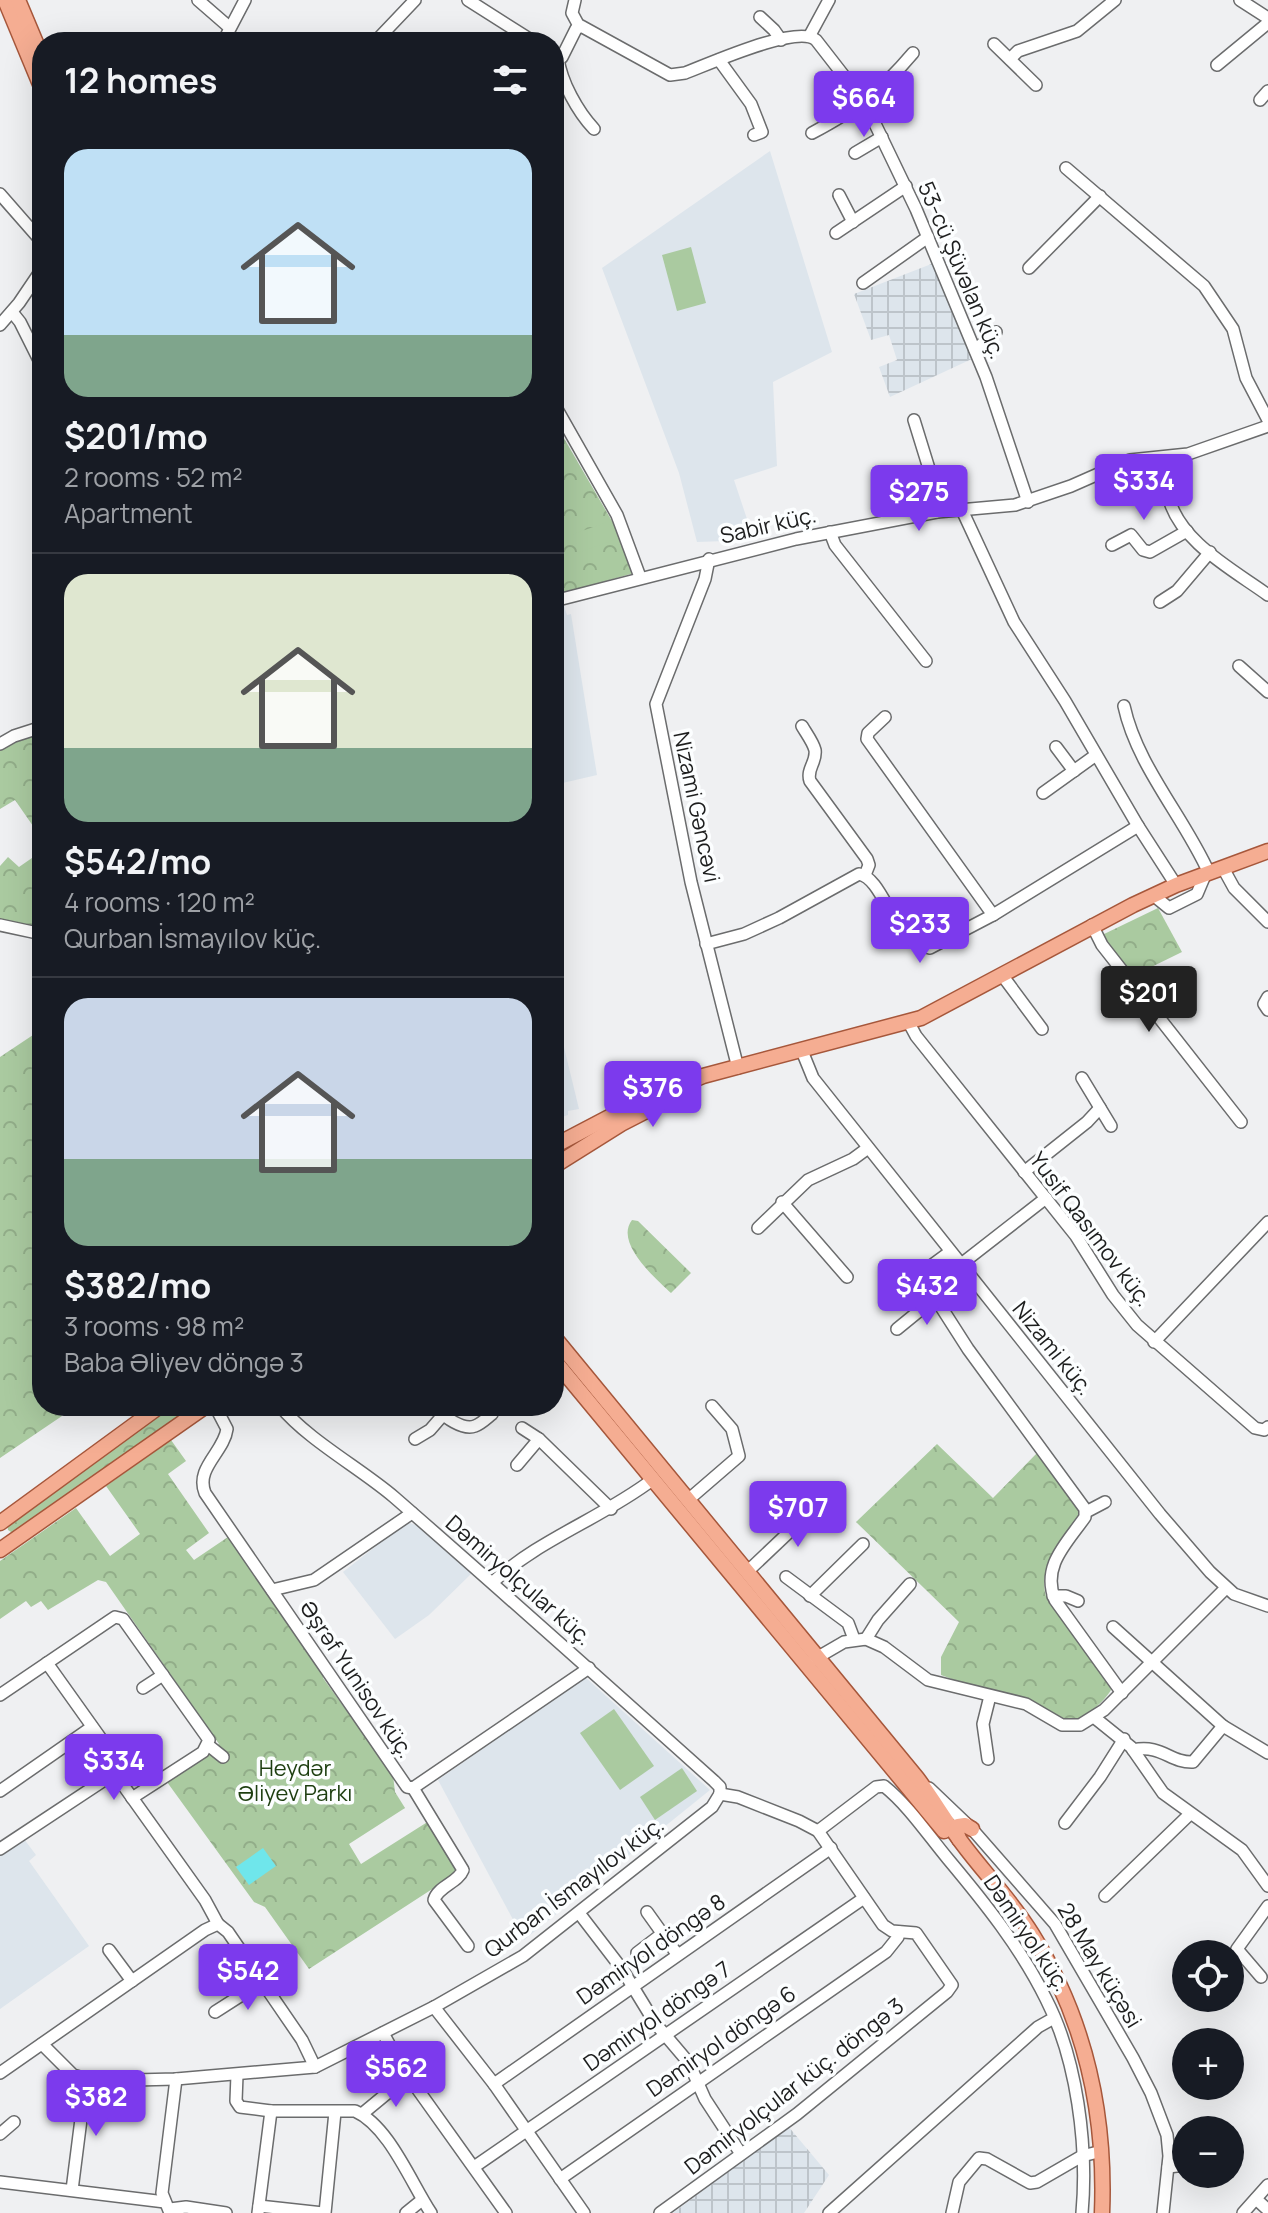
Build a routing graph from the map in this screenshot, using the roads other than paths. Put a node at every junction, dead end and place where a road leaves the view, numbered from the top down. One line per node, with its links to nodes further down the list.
1 (5, 0): 26 (main road)
2 (18, 0): 18 (main road)
3 (198, 0): 14 (street)
4 (245, 0): 14 (street)
5 (415, 0): 16 (street)
6 (468, 0): 17 (street)
7 (575, 0): 13 (street)
8 (829, 0): 19 (street)
9 (1115, 0): 24 (street)
10 (1240, 0): 12 (street)
11 (760, 17): 20 (street)
12 (1268, 20): 27 (street)
13 (579, 26): 23 (street); 25 (street)
14 (229, 27): 15 (street)
15 (227, 32)
16 (385, 32)
17 (518, 32)
18 (32, 33)
19 (810, 35): 20 (street); 30 (street, 53-cü Şüvəlan küç.)
20 (781, 40): 25 (street)
21 (994, 44): 24 (street)
22 (913, 53): 30 (street)
23 (564, 54)
24 (1010, 59): 29 (street)
25 (719, 60): 33 (street)
26 (32, 65)
27 (1217, 65)
28 (564, 79): 31 (street)
29 (1036, 85)
30 (865, 103): 32 (street); 34 (street, 53-cü Şüvəlan küç.)
31 (594, 129)
32 (812, 133)
33 (754, 135)
34 (882, 137): 35 (street); 37 (street, 53-cü Şüvəlan küç.)
35 (855, 153)
36 (1066, 168): 40 (street)
37 (906, 186): 41 (street); 44 (street, 53-cü Şüvəlan küç.)
38 (0, 194): 42 (street)
39 (839, 195): 41 (street)
40 (1100, 196): 45 (street); 55 (street)
41 (853, 222): 43 (street)
42 (32, 231)
43 (836, 233)
44 (928, 237): 47 (street); 52 (street, 53-cü Şüvəlan küç.)
45 (1029, 268)
46 (32, 283): 48 (street)
47 (863, 283)
48 (12, 312): 49 (street); 51 (street)
49 (0, 325)
50 (996, 332): 52 (street)
51 (32, 346)
52 (975, 350): 57 (street, 53-cü Şüvəlan küç.)
53 (914, 420): 59 (street)
54 (564, 422): 65 (street)
55 (1268, 423): 56 (street, Sabir küç.)
56 (1166, 457): 57 (street, Sabir küç.); 60 (street)
57 (1028, 502): 58 (street, Sabir küç.)
58 (962, 510): 59 (street, Sabir küç.); 78 (street)
59 (937, 512): 61 (street, Sabir küç.)
60 (1187, 531): 62 (street); 63 (street)
61 (830, 532): 64 (street, Sabir küç.); 69 (street)
62 (1112, 545)
63 (1210, 552): 66 (street); 68 (street)
64 (709, 559): 65 (street, Sabir küç.); 92 (street, Nizami Gəncəvi)
65 (640, 577): 67 (street, Sabir küç.)
66 (1268, 595)
67 (564, 598)
68 (1160, 602)
69 (926, 661)
70 (1239, 666): 71 (street)
71 (1268, 692)
72 (1124, 706): 83 (street)
73 (885, 717): 87 (street)
74 (802, 726): 84 (street)
75 (32, 730): 76 (street)
76 (0, 744)
77 (1056, 747): 79 (street)
78 (1096, 755): 79 (street); 81 (street)
79 (1074, 771): 80 (street)
80 (1043, 793)
81 (1138, 826): 85 (street); 87 (street)
82 (1268, 851): 83 (main road)
83 (1212, 872): 85 (main road); 86 (street); 88 (street)
84 (865, 875): 87 (street); 92 (street)
85 (1176, 885): 86 (main road)
86 (1153, 895): 90 (main road)
87 (993, 915)
88 (1268, 922)
89 (0, 925): 91 (street)
90 (1092, 925): 93 (main road); 102 (street)
91 (32, 932)
92 (706, 944): 99 (street, Nizami Gəncəvi)
93 (1002, 975): 96 (main road); 97 (street)
94 (1268, 997): 95 (street)
95 (1268, 1010)
96 (909, 1023): 98 (main road); 107 (street, Yusif Qasımov küç.)
97 (1042, 1029)
98 (802, 1051): 99 (main road); 105 (street, Nizami küç.)
99 (738, 1068): 104 (main road); 106 (main road)
100 (1082, 1078): 101 (street)
101 (1100, 1108): 103 (street); 107 (street)
102 (1241, 1122)
103 (1111, 1126)
104 (564, 1141)
105 (868, 1148): 109 (street); 112 (street, Nizami küç.)
106 (564, 1160)
107 (1024, 1172): 108 (street, Yusif Qasımov küç.)
108 (1046, 1198): 113 (street); 119 (street, Yusif Qasımov küç.)
109 (782, 1202): 111 (street); 115 (street)
110 (1268, 1222): 119 (street)
111 (758, 1228)
112 (950, 1252): 113 (street, Nizami küç.); 114 (street)
113 (960, 1265): 150 (street, Nizami küç.)
114 (920, 1274): 116 (street); 117 (street)
115 (847, 1277)
116 (888, 1280)
117 (935, 1298): 118 (street); 140 (street)
118 (897, 1329)
119 (1154, 1342): 130 (street, Yusif Qasımov küç.)
120 (564, 1363): 137 (main road)
121 (564, 1364): 135 (main road)
122 (712, 1406): 137 (street)
123 (146, 1416): 142 (main road)
124 (192, 1416): 145 (main road)
125 (221, 1416): 151 (street, Əşrəf Yunisov küç.)
126 (290, 1416): 141 (street, Dəmiryolçular küç.)
127 (442, 1416): 132 (street)
128 (445, 1416): 129 (street)
129 (489, 1416)
130 (1268, 1427)
131 (522, 1428): 133 (street)
132 (415, 1439)
133 (539, 1439): 134 (street); 139 (street)
134 (517, 1465)
135 (652, 1480): 139 (street); 146 (main road)
136 (824, 1499): 146 (street)
137 (688, 1500): 146 (main road)
138 (1105, 1502): 140 (street)
139 (611, 1509): 148 (street)
140 (1086, 1512): 153 (street)
141 (412, 1513): 148 (street, Dəmiryolçular küç.); 151 (street)
142 (0, 1523)
143 (0, 1529): 145 (main road)
144 (863, 1544): 152 (street)
145 (5, 1547)
146 (746, 1577): 158 (main road)
147 (786, 1577): 152 (street)
148 (493, 1582): 161 (street, Dəmiryolçular küç.)
149 (910, 1584): 157 (street)
150 (1226, 1588): 155 (street, Nizami küç.); 159 (street)
151 (272, 1590): 180 (street, Əşrəf Yunisov küç.)
152 (810, 1596): 157 (street)
153 (1053, 1596): 154 (street); 164 (street)
154 (1078, 1601)
155 (1268, 1606)
156 (1113, 1627): 159 (street)
157 (860, 1639): 158 (street); 166 (street)
158 (811, 1661): 170 (main road); 179 (main road)
159 (1151, 1662): 164 (street); 168 (street)
160 (47, 1663): 162 (street); 165 (street); 169 (street)
161 (589, 1668): 180 (street, Əşrəf Yunisov küç.); 182 (street, Dəmiryolçular küç.)
162 (163, 1675): 163 (street); 172 (street)
163 (143, 1688)
164 (1122, 1693): 167 (street)
165 (0, 1695)
166 (990, 1696): 167 (street); 177 (street)
167 (1095, 1718): 171 (street)
168 (1223, 1726): 173 (street); 175 (street)
169 (92, 1727): 178 (street); 181 (street)
170 (862, 1734): 179 (main road); 228 (main road)
171 (1124, 1739): 173 (street); 185 (street)
172 (208, 1745): 176 (street); 183 (street)
173 (1133, 1750): 184 (street)
174 (135, 1751): 178 (street)
175 (1268, 1753)
176 (223, 1757)
177 (988, 1759)
178 (114, 1766): 183 (street); 190 (street)
179 (917, 1778): 186 (street, 28 May küçəsi); 188 (main road, Dəmiryol küç.)
180 (413, 1788): 200 (street)
181 (0, 1791)
182 (720, 1794): 187 (street); 196 (street, Qurban İsmayılov küç.)
183 (132, 1798): 197 (street)
184 (1190, 1814): 191 (street); 192 (street)
185 (1065, 1823)
186 (972, 1829): 188 (main road); 232 (street, 28 May küçəsi)
187 (818, 1831): 189 (street); 210 (street, Dəmiryol küç.)
188 (959, 1839): 253 (main road, Dəmiryol küç.)
189 (831, 1848): 193 (street); 203 (street, Dəmiryol döngə 8)
190 (0, 1849)
191 (1268, 1886)
192 (1105, 1896)
193 (864, 1898): 198 (street); 212 (street, Dəmiryol döngə 7)
194 (1268, 1906): 204 (street)
195 (647, 1912): 199 (street)
196 (579, 1913): 207 (street); 208 (street, Qurban İsmayılov küç.)
197 (218, 1924): 205 (street); 206 (street)
198 (899, 1932): 220 (street, Dəmiryol döngə 6); 229 (street, Dəmiryolçular küç. döngə 3)
199 (662, 1934): 202 (street); 203 (street)
200 (468, 1946)
201 (109, 1950): 205 (street)
202 (637, 1953)
203 (677, 1954): 207 (street, Dəmiryol döngə 8)
204 (1261, 1977)
205 (132, 1981): 213 (street)
206 (262, 1982): 209 (street); 214 (street)
207 (632, 1986): 212 (street); 221 (street, Dəmiryol döngə 8)
208 (434, 2007): 211 (street, Qurban İsmayılov küç.); 221 (street)
209 (215, 2012)
210 (1054, 2018): 230 (street, Dəmiryol küç.); 250 (street)
211 (383, 2033): 214 (street, Qurban İsmayılov küç.); 217 (street)
212 (665, 2033): 220 (street); 226 (street, Dəmiryol döngə 7)
213 (42, 2044): 215 (street); 219 (street)
214 (315, 2067): 216 (street, Qurban İsmayılov küç.)
215 (0, 2073)
216 (237, 2075): 218 (street, Qurban İsmayılov küç.); 222 (street)
217 (408, 2076): 224 (street); 231 (street)
218 (176, 2079): 219 (street, Qurban İsmayılov küç.); 240 (street)
219 (86, 2080): 237 (street)
220 (698, 2080): 229 (street); 234 (street, Dəmiryol döngə 6)
221 (494, 2084): 226 (street)
222 (271, 2111): 223 (street); 241 (street)
223 (335, 2112): 224 (street); 244 (street)
224 (362, 2114): 239 (street)
225 (14, 2122): 227 (street)
226 (527, 2131): 231 (street, Dəmiryol döngə 7); 234 (street)
227 (0, 2134)
228 (1098, 2152): 230 (street); 253 (main road)
229 (741, 2154): 249 (street, Dəmiryolçular küç. döngə 3)
230 (1082, 2156): 251 (street); 252 (street, Dəmiryol küç.)
231 (474, 2167): 247 (street)
232 (1168, 2167): 233 (street); 254 (street, 28 May küçəsi)
233 (1172, 2167)
234 (560, 2179): 248 (street)
235 (0, 2182): 237 (street)
236 (1268, 2185): 238 (street)
237 (72, 2190): 240 (street)
238 (1256, 2199): 242 (street); 255 (street)
239 (422, 2200): 245 (street); 246 (street)
240 (168, 2208): 243 (street)
241 (259, 2210): 244 (street)
242 (1268, 2210)
243 (226, 2213)
244 (324, 2213)
245 (406, 2213)
246 (431, 2213)
247 (506, 2213)
248 (584, 2213)
249 (660, 2213)
250 (829, 2213)
251 (952, 2213)
252 (1082, 2213)
253 (1099, 2213)
254 (1163, 2213)
255 (1243, 2213)

